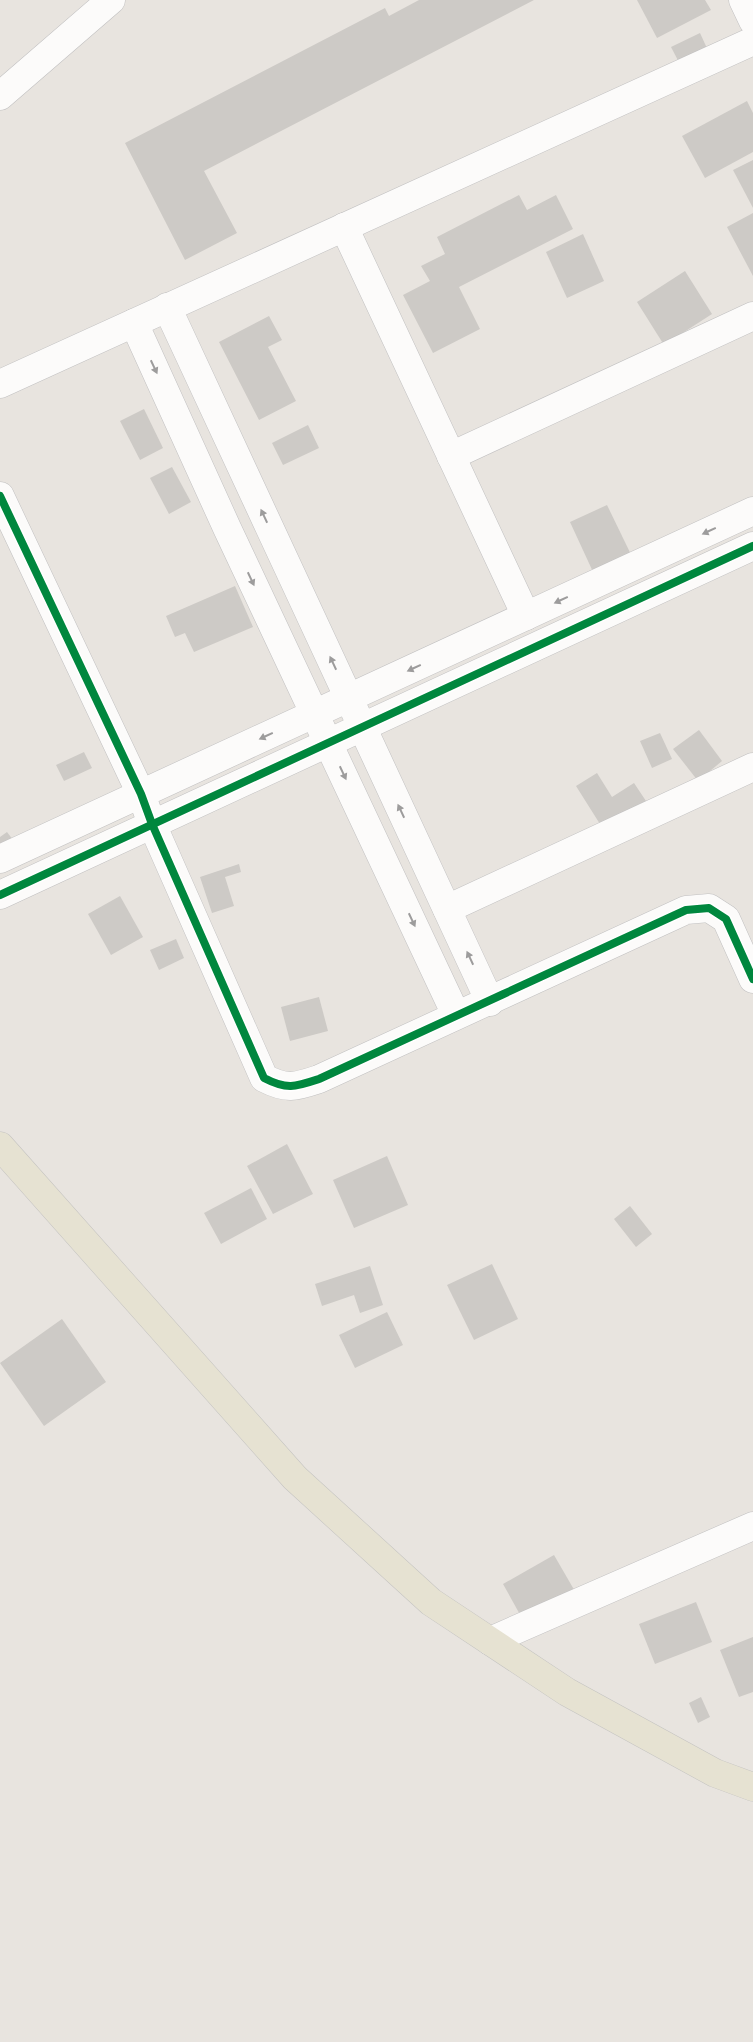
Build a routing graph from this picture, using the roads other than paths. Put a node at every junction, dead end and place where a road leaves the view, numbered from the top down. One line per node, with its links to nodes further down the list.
1 (111, 0): 5 (street)
2 (744, 0): 3 (street)
3 (753, 21)
4 (753, 41): 6 (street)
5 (0, 96)
6 (344, 227): 7 (street); 11 (street)
7 (167, 307): 9 (street); 16 (street, one-way to 7)
8 (753, 316): 11 (street)
9 (134, 323): 10 (street); 17 (street, one-way to 17)
10 (0, 384)
11 (452, 456): 15 (street)
12 (0, 496): 21 (street)
13 (753, 511): 15 (street, one-way to 15)
14 (753, 546): 18 (street)
15 (526, 616): 16 (street, one-way to 16)
16 (348, 698): 17 (street); 18 (street)
17 (315, 714): 19 (street); 21 (street, one-way to 21)
18 (363, 727): 19 (street); 25 (street, one-way to 18)
19 (329, 743): 22 (street); 28 (street, one-way to 28)
20 (753, 767): 25 (street)
21 (142, 794): 22 (street); 23 (street)
22 (152, 824): 24 (street); 28 (street)
23 (0, 859)
24 (0, 895)
25 (447, 909): 27 (street, one-way to 25)
26 (753, 979): 27 (street)
27 (490, 1002): 28 (street)
28 (456, 1015)
29 (0, 1146): 31 (main road)
30 (753, 1526): 31 (street)
31 (490, 1641): 32 (main road)
32 (753, 1787)

